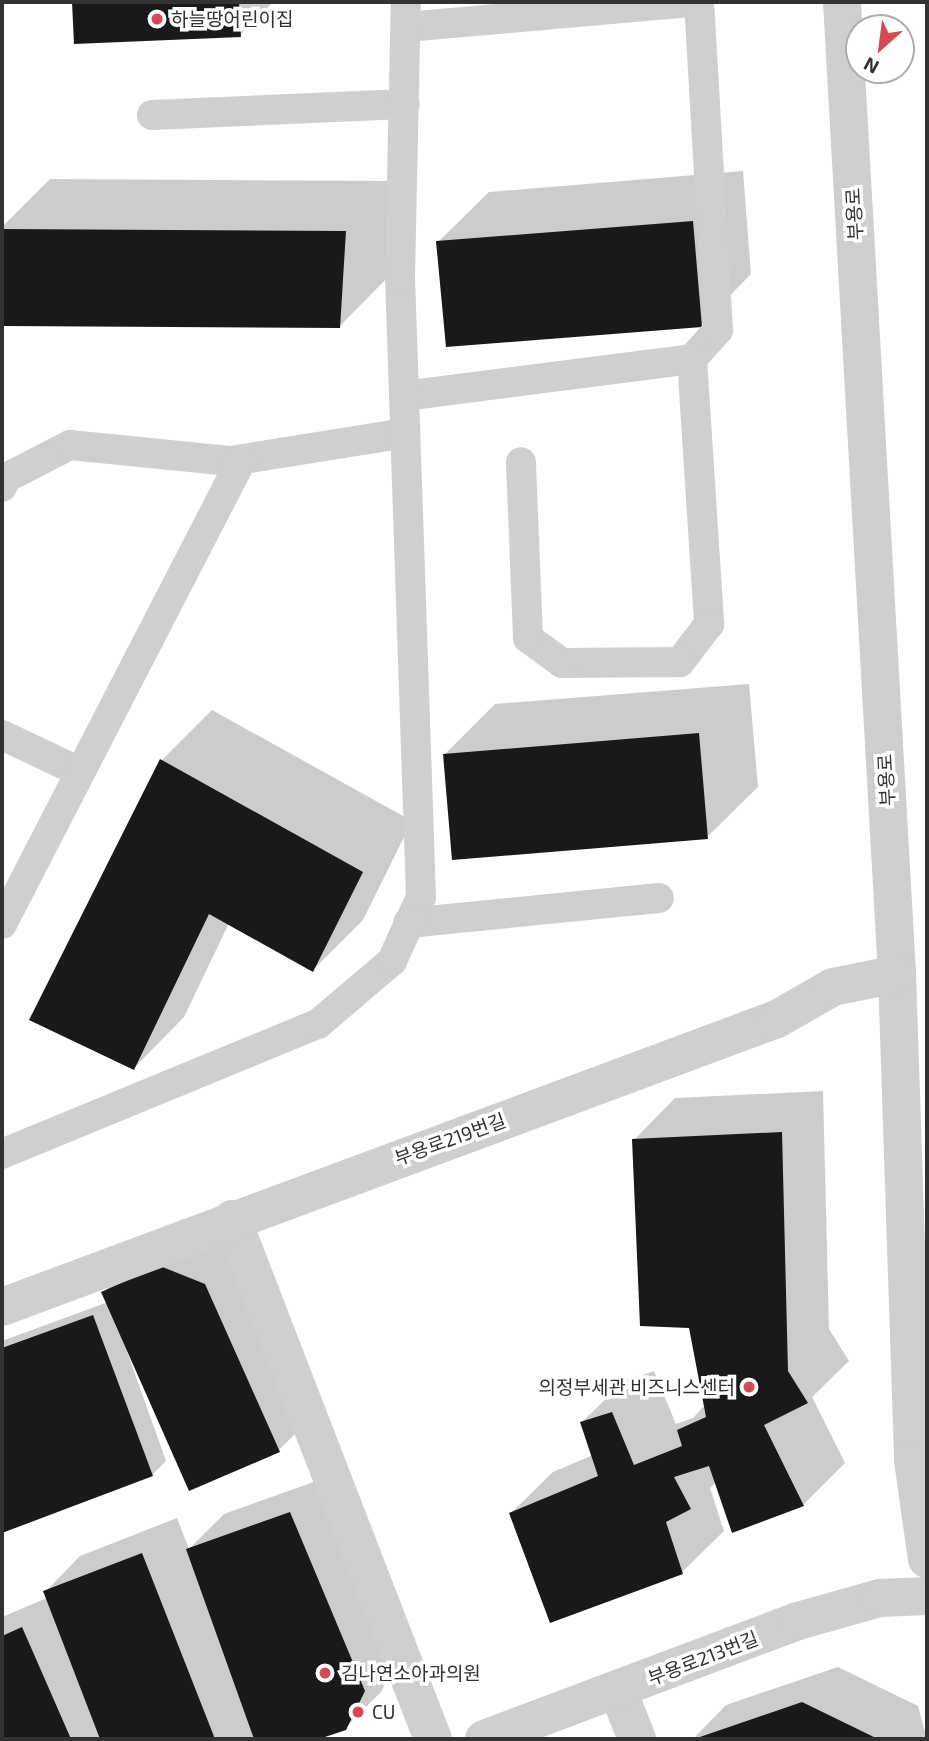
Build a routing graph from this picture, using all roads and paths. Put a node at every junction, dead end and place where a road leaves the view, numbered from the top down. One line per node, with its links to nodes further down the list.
1 (690, 2): 4 (lane)
2 (699, 2): 7 (lane)
3 (842, 2): 18 (street, 부용로)
4 (406, 14): 5 (lane)
5 (405, 104): 6 (lane); 8 (lane)
6 (152, 115)
7 (692, 359): 8 (lane); 11 (lane)
8 (404, 396): 9 (lane)
9 (405, 433): 10 (lane); 16 (lane)
10 (242, 459): 12 (lane); 14 (lane)
11 (522, 462)
12 (2, 487)
13 (2, 735): 14 (lane)
14 (80, 772): 17 (lane)
15 (659, 898): 16 (lane)
16 (408, 923): 19 (lane)
17 (2, 924)
18 (897, 974): 20 (street, 부용로219번길); 22 (street, 부용로)
19 (2, 1154)
20 (232, 1219): 21 (street, 부용로219번길); 25 (street)
21 (2, 1307)
22 (927, 1559)
23 (927, 1597): 24 (street, 부용로213번길)
24 (618, 1691): 26 (street, 부용로213번길); 27 (street)
25 (433, 1739)
26 (484, 1739)
27 (637, 1739)

